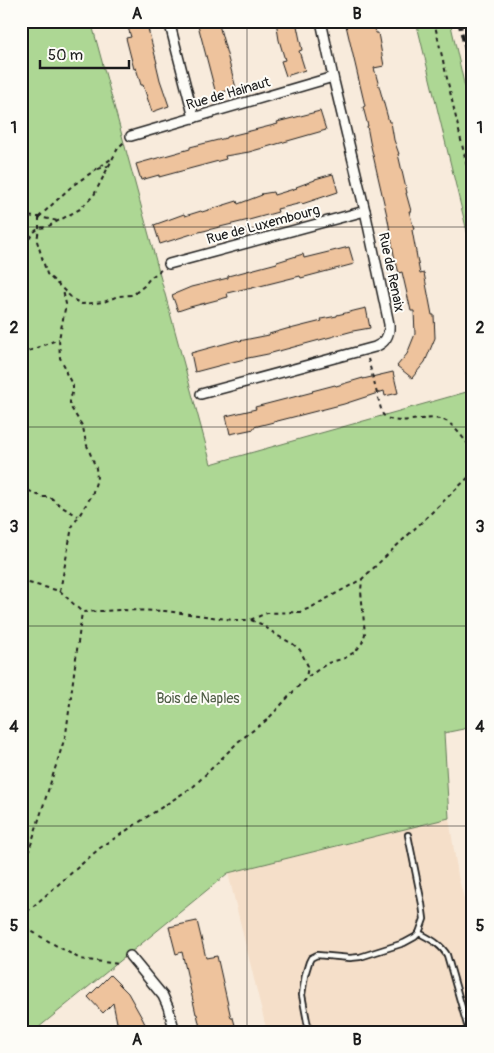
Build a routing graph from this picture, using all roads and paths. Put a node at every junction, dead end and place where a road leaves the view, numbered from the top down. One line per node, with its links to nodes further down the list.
1 (169, 21): 5 (street)
2 (321, 21): 4 (street, Rue de Renaix)
3 (434, 21): 10 (path)
4 (333, 77): 5 (street, Rue de Hainaut); 11 (street, Rue de Renaix)
5 (194, 118): 6 (street, Rue de Hainaut)
6 (131, 136): 7 (path)
7 (112, 158): 8 (path); 9 (path)
8 (108, 166): 9 (path); 14 (path)
9 (96, 170): 13 (path)
10 (473, 193)
11 (365, 211): 17 (street, Rue de Luxembourg); 22 (street, Rue de Renaix)
12 (21, 216): 13 (path)
13 (39, 217): 14 (path); 15 (path)
14 (58, 221): 15 (path)
15 (39, 228): 16 (path); 18 (path)
16 (21, 252)
17 (169, 264): 18 (path)
18 (63, 290): 19 (path)
19 (59, 339): 20 (path); 30 (path)
20 (21, 354)
21 (368, 358): 23 (path)
22 (201, 394)
23 (404, 420): 24 (path); 25 (path)
24 (452, 425): 26 (path); 27 (path)
25 (405, 426)
26 (448, 429)
27 (473, 450)
28 (473, 474): 31 (path)
29 (21, 487): 30 (path)
30 (78, 516): 33 (path)
31 (362, 578): 35 (path); 36 (path)
32 (21, 581): 33 (path)
33 (60, 591): 34 (path)
34 (82, 612): 35 (path); 38 (path)
35 (250, 620): 36 (path)
36 (306, 678): 39 (path)
37 (408, 836): 41 (lane)
38 (21, 876)
39 (21, 917)
40 (21, 921): 43 (path)
41 (419, 934): 45 (lane); 46 (lane)
42 (130, 956): 44 (street)
43 (119, 964)
44 (175, 1032)
45 (309, 1032)
46 (468, 1032)

